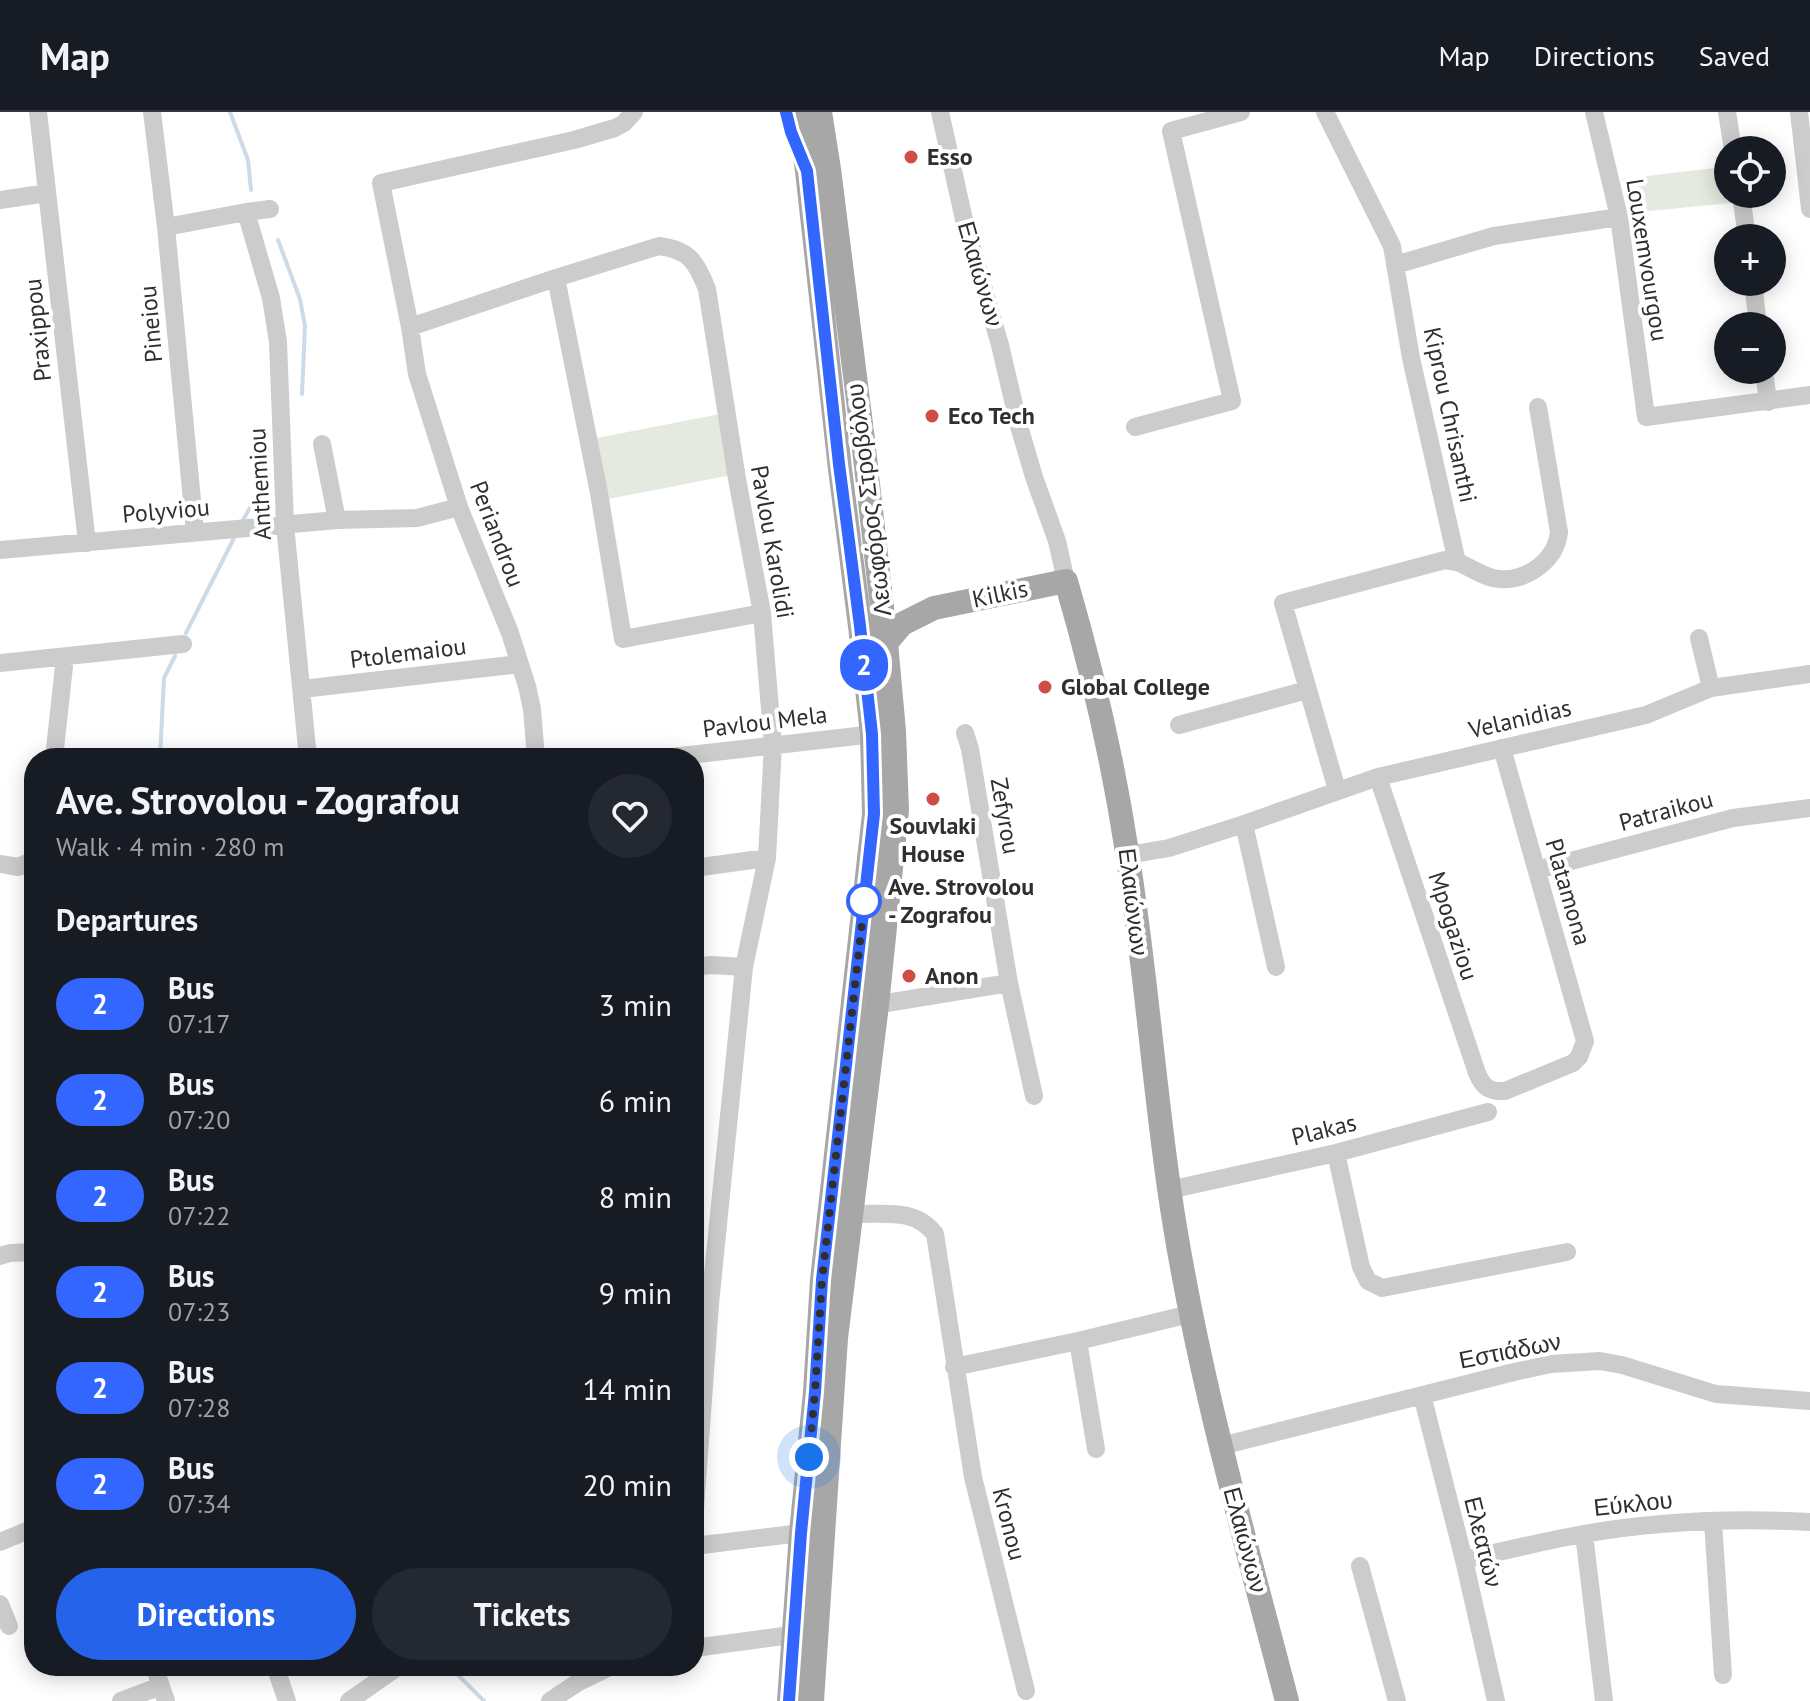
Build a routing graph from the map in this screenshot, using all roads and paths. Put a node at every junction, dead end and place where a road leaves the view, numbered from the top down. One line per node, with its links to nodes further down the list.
1 (38, 112): 16 (street, Praxippou)
2 (152, 112): 22 (street, Pineiou)
3 (634, 112): 25 (street, Periandrou)
4 (786, 112): 15 (main road)
5 (798, 112): 15 (main road, Λεωφόρος Στροβόλου)
6 (820, 112): 15 (main road, Λεωφόρος Στροβόλου)
7 (830, 112): 15 (main road)
8 (940, 112): 39 (street, Ελαιώνων)
9 (1241, 112): 30 (street)
10 (1325, 112): 23 (street, Kiprou Chrisanthi)
11 (1594, 112): 21 (street, Louxemvourgou)
12 (1727, 112): 14 (street)
13 (1799, 112): 19 (street)
14 (1731, 136)
15 (818, 170): 40 (main road, Λεωφόρος Στροβόλου); 54 (main road, Λεωφόρος Στροβόλου)
16 (47, 193): 17 (street); 36 (street, Praxippou)
17 (0, 200)
18 (270, 209): 20 (street)
19 (1810, 209)
20 (246, 212): 22 (street); 34 (street, Anthemiou)
21 (1619, 217): 23 (street); 28 (street, Louxemvourgou)
22 (166, 227): 35 (street, Pineiou)
23 (1395, 265): 38 (street, Kiprou Chrisanthi)
24 (556, 278): 25 (street); 42 (street, Pavlou Karolidi); 42 (street)
25 (410, 327): 32 (street, Periandrou)
26 (1766, 384): 28 (street)
27 (1810, 395): 28 (street)
28 (1768, 402)
29 (1538, 407): 38 (street)
30 (1135, 427)
31 (322, 444): 33 (street)
32 (459, 507): 33 (street, Polyviou); 48 (street, Periandrou)
33 (337, 520): 34 (street, Polyviou)
34 (285, 525): 35 (street, Polyviou); 51 (street, Anthemiou)
35 (195, 532): 36 (street, Polyviou)
36 (87, 543): 37 (street, Polyviou)
37 (0, 550)
38 (1457, 562): 52 (street)
39 (1066, 581): 41 (main road, Kilkis); 66 (main road, Ελαιώνων)
40 (880, 589): 41 (main road, Kilkis); 44 (main road, Λεωφόρος Στροβόλου)
41 (934, 608): 44 (main road, Kilkis)
42 (762, 613): 56 (street, Pavlou Karolidi)
43 (1699, 638): 50 (street)
44 (886, 643): 54 (main road, Λεωφόρος Στροβόλου)
45 (183, 644): 46 (street)
46 (65, 657): 47 (street); 57 (street)
47 (0, 663)
48 (520, 664): 51 (street, Ptolemaiou); 59 (street, Periandrou)
49 (1810, 674): 50 (street, Velanidias)
50 (1711, 688): 60 (street, Velanidias)
51 (302, 689): 58 (street, Anthemiou)
52 (1307, 690): 53 (street); 63 (street)
53 (1179, 725)
54 (883, 733): 56 (street, Pavlou Mela); 76 (main road, Λεωφόρος Στροβόλου)
55 (965, 733): 75 (street, Zefyrou)
56 (773, 745): 61 (street, Pavlou Mela); 67 (street, Pavlou Karolidi)
57 (55, 748)
58 (307, 748)
59 (535, 748)
60 (1502, 748): 62 (street, Velanidias); 71 (street, Platamona)
61 (704, 753)
62 (1378, 777): 63 (street, Velanidias); 77 (street, Mpogaziou)
63 (1337, 790): 65 (street, Velanidias)
64 (1810, 808): 71 (street, Patraikou)
65 (1244, 824): 66 (street, Velanidias); 74 (street)
66 (1128, 855): 81 (main road, Ελαιώνων)
67 (767, 858): 70 (street); 73 (street, Pavlou Karolidi)
68 (0, 864): 69 (street)
69 (24, 864)
70 (704, 867)
71 (1537, 870): 77 (street, Platamona)
72 (704, 966): 73 (street)
73 (744, 967): 86 (street, Pavlou Karolidi)
74 (1276, 967)
75 (1009, 983): 76 (street); 78 (street, Zefyrou)
76 (865, 1006): 82 (main road, Λεωφόρος Στροβόλου); 97 (main road, Λεωφόρος Στροβόλου)
77 (1583, 1049)
78 (1034, 1096)
79 (1488, 1112): 80 (street, Plakas)
80 (1336, 1153): 81 (street, Plakas); 84 (street)
81 (1169, 1190): 87 (main road, Ελαιώνων)
82 (852, 1214): 89 (street, Kronou); 105 (main road, Λεωφόρος Στροβόλου)
83 (24, 1252): 85 (street)
84 (1567, 1252)
85 (0, 1256)
86 (704, 1289)
87 (1190, 1314): 88 (street); 92 (main road, Ελαιώνων)
88 (1078, 1341): 89 (street); 93 (street)
89 (954, 1367): 111 (street, Kronou)
90 (1422, 1395): 91 (street, Εστιάδων); 92 (street, Εστιάδων); 101 (street, Ελεατών)
91 (1810, 1401)
92 (1221, 1446): 119 (main road, Ελαιώνων)
93 (1096, 1449)
94 (1713, 1521): 95 (street, Εύκλου); 98 (street, Εύκλου); 107 (street)
95 (1810, 1522)
96 (24, 1532): 99 (street)
97 (801, 1533): 100 (street); 105 (main road, Λεωφόρος Στροβόλου)
98 (1584, 1534): 101 (street, Εύκλου); 122 (street)
99 (0, 1542)
100 (704, 1545)
101 (1464, 1560): 121 (street, Ελεατών)
102 (1360, 1566): 120 (street)
103 (0, 1604): 104 (street)
104 (9, 1626)
105 (805, 1633): 106 (street); 117 (main road, Λεωφόρος Στροβόλου); 118 (main road, Λεωφόρος Στροβόλου)
106 (704, 1647)
107 (1723, 1675)
108 (278, 1676): 114 (street)
109 (385, 1676): 115 (street)
110 (591, 1676): 116 (street)
111 (1026, 1691)
112 (164, 1694): 113 (street)
113 (121, 1701)
114 (287, 1701)
115 (349, 1701)
116 (550, 1701)
117 (789, 1701)
118 (812, 1701)
119 (1287, 1701)
120 (1397, 1701)
121 (1496, 1701)
122 (1604, 1701)

